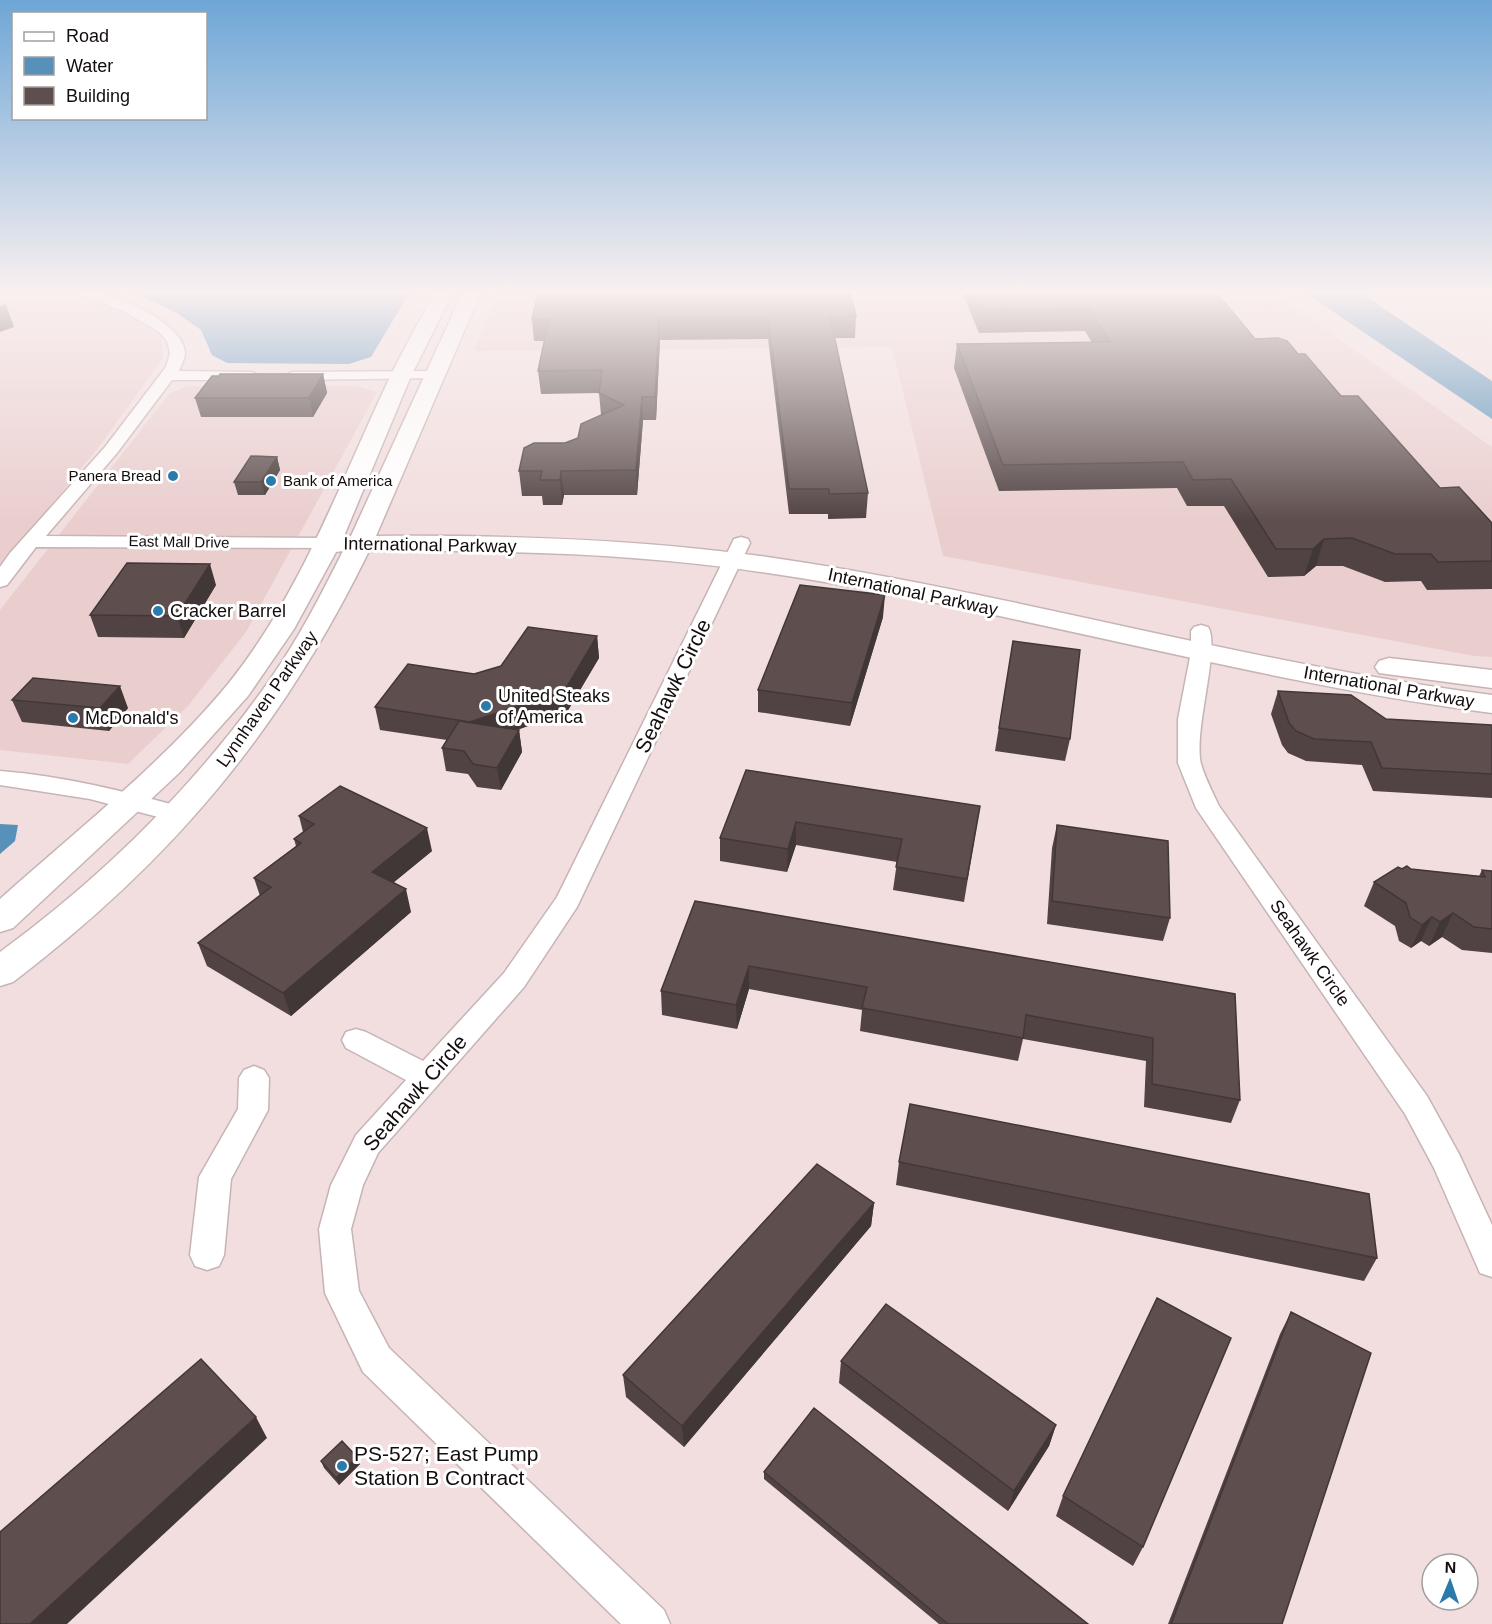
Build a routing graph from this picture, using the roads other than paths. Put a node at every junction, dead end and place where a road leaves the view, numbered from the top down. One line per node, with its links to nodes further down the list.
1 (171, 368): 4 (street)
2 (405, 368): 6 (main road, Lynnhaven Parkway)
3 (438, 368): 5 (main road, Lynnhaven Parkway)
4 (167, 375): 6 (street); 7 (street)
5 (435, 375): 6 (street); 8 (main road, Lynnhaven Parkway)
6 (401, 376): 8 (main road, Lynnhaven Parkway)
7 (38, 534): 8 (street, East Mall Drive); 10 (street)
8 (347, 536): 9 (main road, International Parkway); 15 (main road, Lynnhaven Parkway); 16 (main road, Lynnhaven Parkway)
9 (738, 552): 11 (main road, International Parkway); 20 (street, Seahawk Circle)
10 (0, 581)
11 (1201, 641): 12 (main road, International Parkway); 13 (main road, International Parkway); 23 (street, Seahawk Circle)
12 (1492, 679)
13 (1492, 704)
14 (0, 778): 15 (street)
15 (130, 800): 16 (street); 17 (main road, Lynnhaven Parkway)
16 (177, 814): 18 (main road, Lynnhaven Parkway)
17 (0, 919)
18 (0, 972)
19 (356, 1040): 20 (street)
20 (427, 1077): 24 (street, Seahawk Circle)
21 (254, 1078): 22 (street)
22 (207, 1256)
23 (1492, 1262)
24 (650, 1624)

